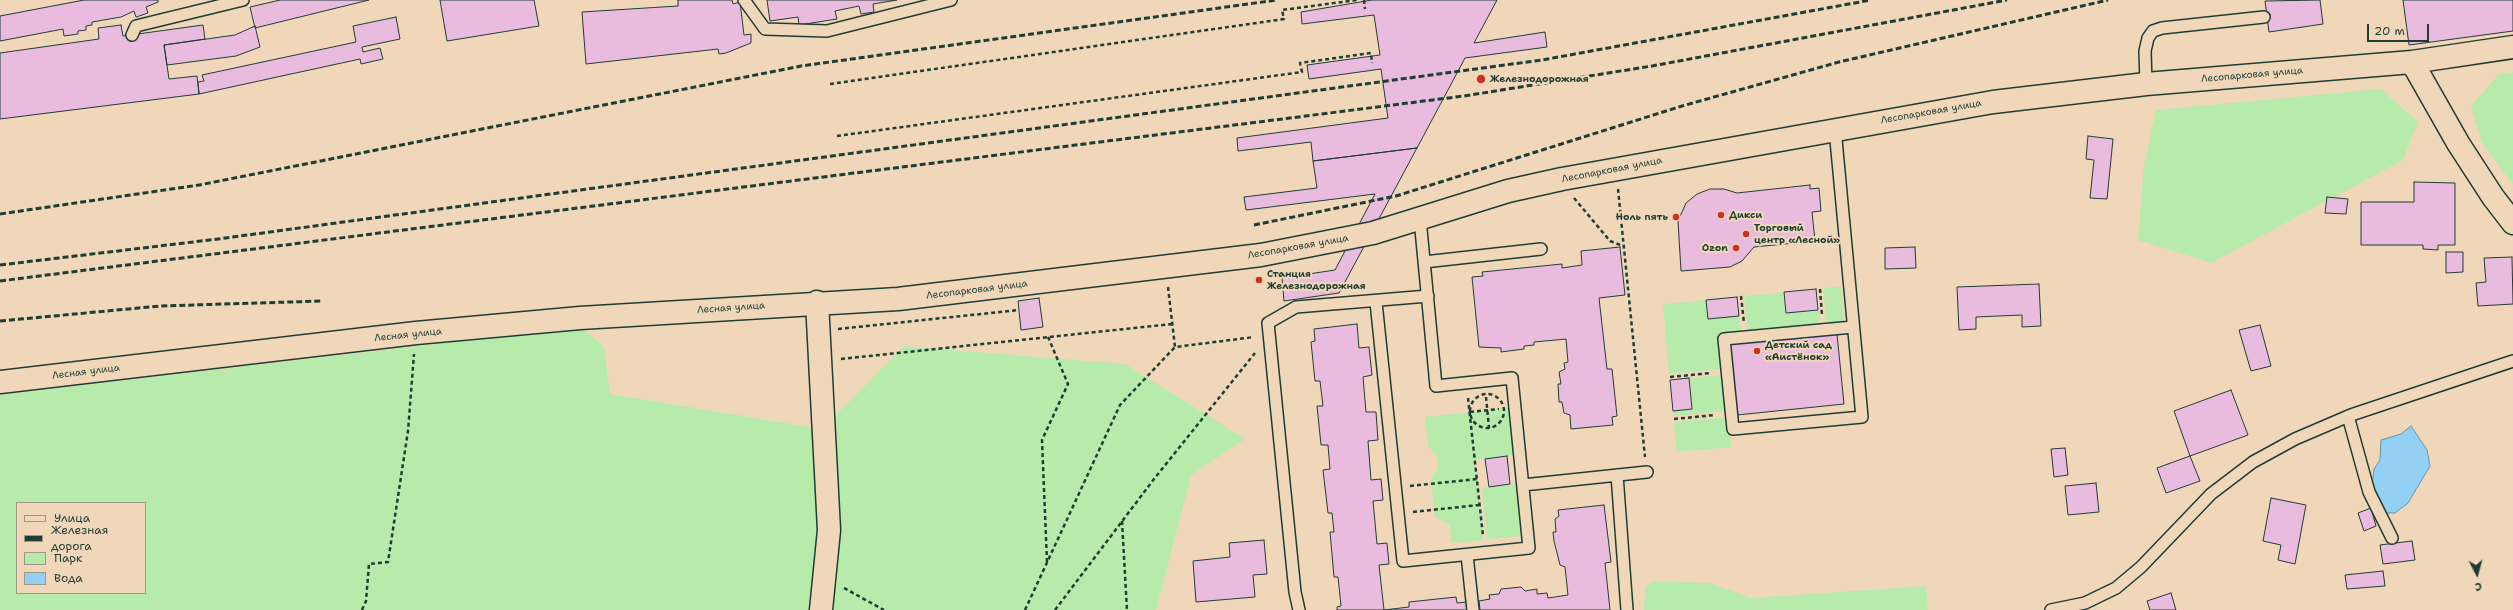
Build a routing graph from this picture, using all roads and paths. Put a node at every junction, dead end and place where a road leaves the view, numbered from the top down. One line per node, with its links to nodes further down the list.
1 (243, 0): 8 (lane)
2 (744, 0): 3 (lane)
3 (951, 0)
4 (1358, 0): 12 (path)
5 (1364, 0): 6 (path)
6 (1365, 9)
7 (2264, 17): 13 (lane)
8 (132, 35)
9 (2513, 47): 10 (street, Лесопарковая улица)
10 (2412, 62): 13 (street, Лесопарковая улица); 19 (street)
11 (1372, 63): 15 (path)
12 (830, 84)
13 (2146, 84): 14 (street, Лесопарковая улица)
14 (1835, 128): 16 (street, Лесопарковая улица); 31 (lane)
15 (836, 136)
16 (1616, 169): 17 (street, Лесопарковая улица); 20 (path)
17 (1562, 179): 18 (street, Лесопарковая улица); 20 (path)
18 (1420, 219): 22 (lane); 23 (street, Лесопарковая улица)
19 (2513, 223)
20 (1624, 246): 55 (path)
21 (1541, 249): 22 (lane)
22 (1424, 262): 25 (lane)
23 (1165, 267): 27 (street, Лесопарковая улица); 30 (path)
24 (1820, 289): 32 (path)
25 (1428, 296): 28 (lane); 45 (lane)
26 (1741, 296): 37 (path)
27 (817, 302): 34 (street, Лесная улица); 67 (street)
28 (1376, 302): 35 (lane); 59 (lane)
29 (1019, 310): 33 (path)
30 (1172, 324): 36 (path); 38 (path)
31 (1853, 326): 32 (lane); 51 (lane)
32 (1824, 329): 37 (lane)
33 (835, 330)
34 (416, 334): 44 (street, Лесная улица); 68 (path)
35 (1269, 336): 38 (path); 62 (path); 74 (lane)
36 (1048, 337): 39 (path); 66 (path)
37 (1745, 337): 41 (lane)
38 (1175, 347): 66 (path)
39 (838, 360)
40 (2513, 361): 52 (lane)
41 (1728, 371): 42 (path); 51 (lane)
42 (1670, 377)
43 (1484, 381): 45 (lane); 46 (path); 47 (lane)
44 (0, 382)
45 (1467, 383): 50 (path)
46 (1486, 394): 48 (path); 49 (path); 50 (path)
47 (1515, 408): 48 (path); 58 (lane)
48 (1504, 409): 49 (path); 54 (path)
49 (1487, 410): 50 (path); 54 (path)
50 (1470, 412): 54 (path); 57 (path)
51 (1732, 413): 53 (path)
52 (2348, 416): 63 (lane); 77 (lane)
53 (1674, 419)
54 (1489, 428)
55 (1647, 472): 56 (lane)
56 (1617, 476): 58 (lane); 76 (lane)
57 (1477, 479): 59 (path); 60 (path)
58 (1523, 485): 64 (lane)
59 (1396, 488): 61 (lane)
60 (1480, 505): 61 (path); 64 (path)
61 (1398, 514): 65 (lane)
62 (1122, 521): 72 (path); 73 (path)
63 (2392, 538)
64 (1484, 553): 65 (lane)
65 (1467, 555): 75 (lane)
66 (1047, 562): 71 (path)
67 (824, 577): 69 (street); 70 (path)
68 (362, 610)
69 (821, 610)
70 (884, 610)
71 (1025, 610)
72 (1055, 610)
73 (1126, 610)
74 (1299, 610)
75 (1473, 610)
76 (1627, 610)
77 (2051, 610)

